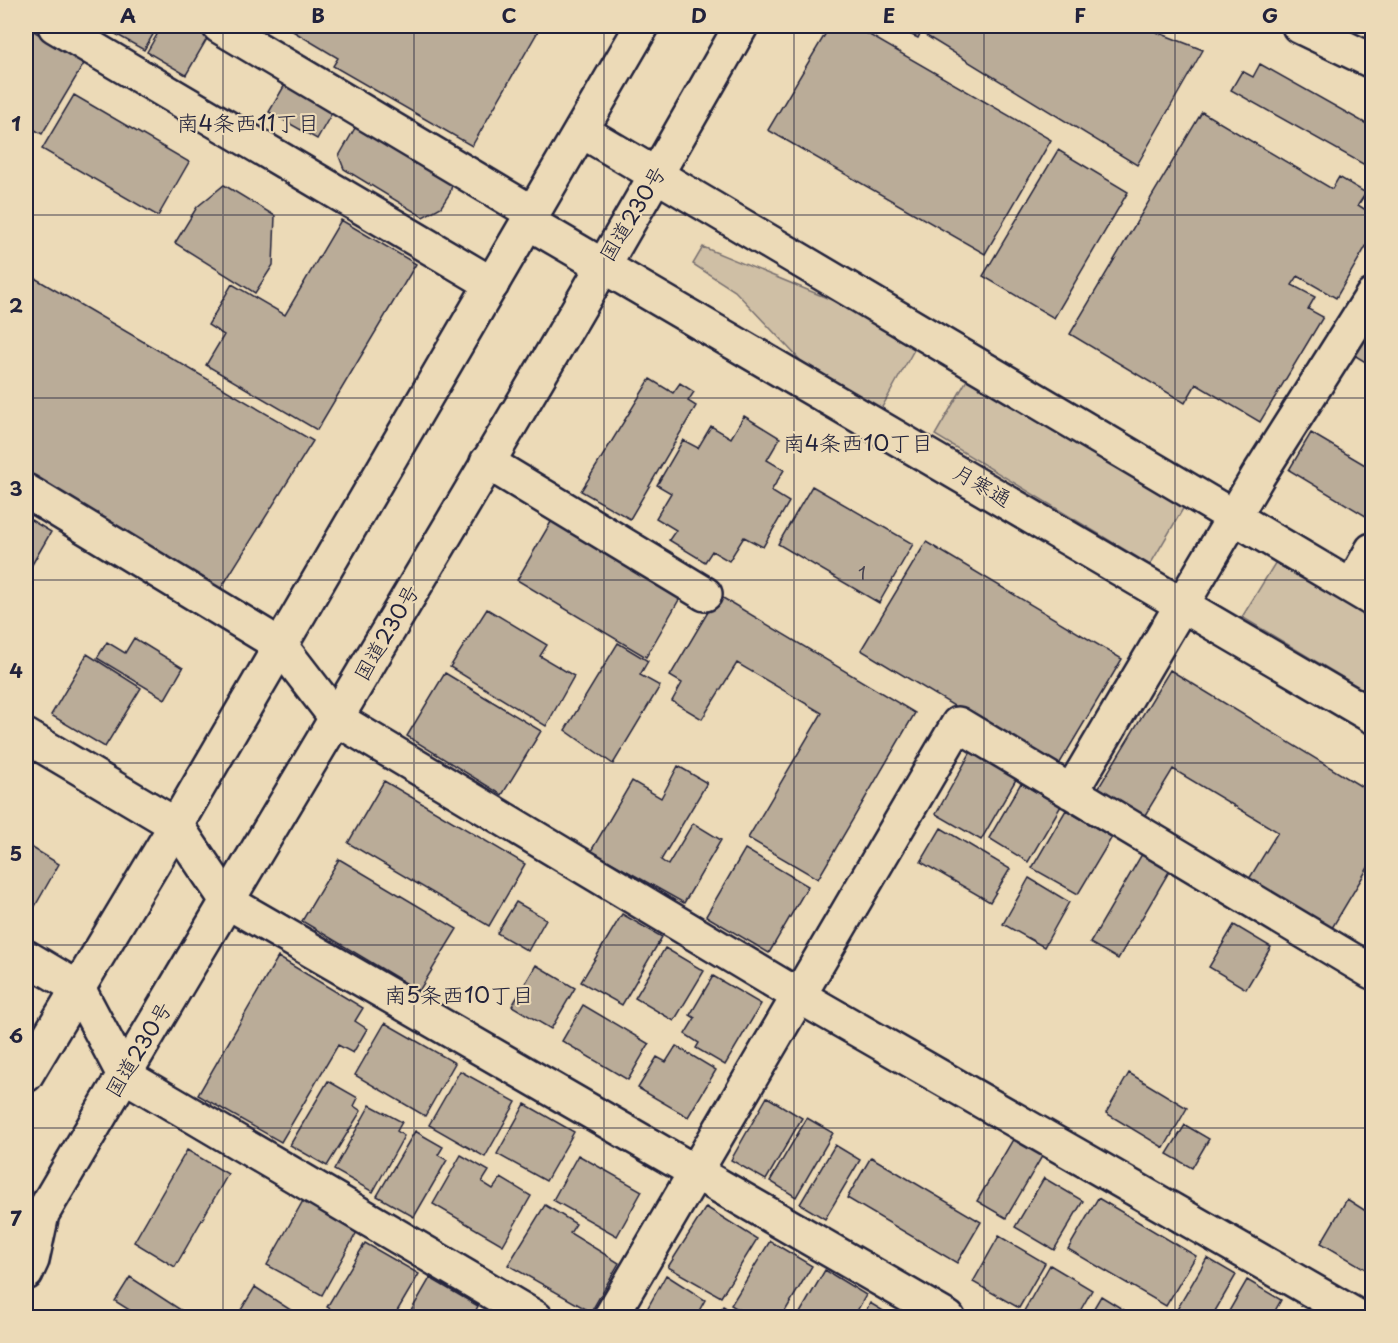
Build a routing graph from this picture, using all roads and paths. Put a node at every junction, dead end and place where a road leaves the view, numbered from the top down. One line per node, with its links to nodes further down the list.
1 (55, 26): 11 (main road)
2 (219, 26): 9 (main road, 月寒通)
3 (642, 26): 7 (main road)
4 (741, 26): 8 (main road, 国道230号)
5 (1299, 26): 6 (main road)
6 (1372, 61)
7 (582, 131): 8 (main road); 9 (main road)
8 (658, 175): 10 (main road, 国道230号); 15 (main road)
9 (530, 218): 10 (main road, 月寒通); 11 (main road)
10 (602, 265): 13 (main road, 国道230号); 19 (main road, 月寒通)
11 (492, 284): 20 (main road)
12 (1372, 296): 15 (main road)
13 (487, 462): 18 (main road); 22 (main road, 国道230号)
14 (26, 491): 20 (main road)
15 (1234, 516): 17 (main road); 19 (main road)
16 (1372, 550): 17 (main road)
17 (1362, 592)
18 (705, 594)
19 (1182, 603): 21 (main road, 月寒通); 24 (main road)
20 (280, 645): 22 (main road); 25 (main road)
21 (1372, 717)
22 (337, 719): 26 (main road, 国道230号); 30 (main road)
23 (26, 736): 25 (main road)
24 (1071, 792): 28 (main road); 30 (main road)
25 (176, 825): 26 (main road); 29 (main road)
26 (228, 902): 32 (main road, 国道230号); 33 (main road)
27 (26, 957): 29 (main road)
28 (1372, 972)
29 (78, 988): 31 (main road); 32 (main road)
30 (799, 996): 33 (main road); 39 (main road)
31 (26, 1075)
32 (123, 1075): 34 (main road, 国道230号); 36 (main road)
33 (695, 1173): 37 (main road); 38 (main road)
34 (31, 1218): 35 (main road, 国道230号)
35 (26, 1273)
36 (536, 1317)
37 (610, 1317)
38 (948, 1317)
39 (1360, 1317)

